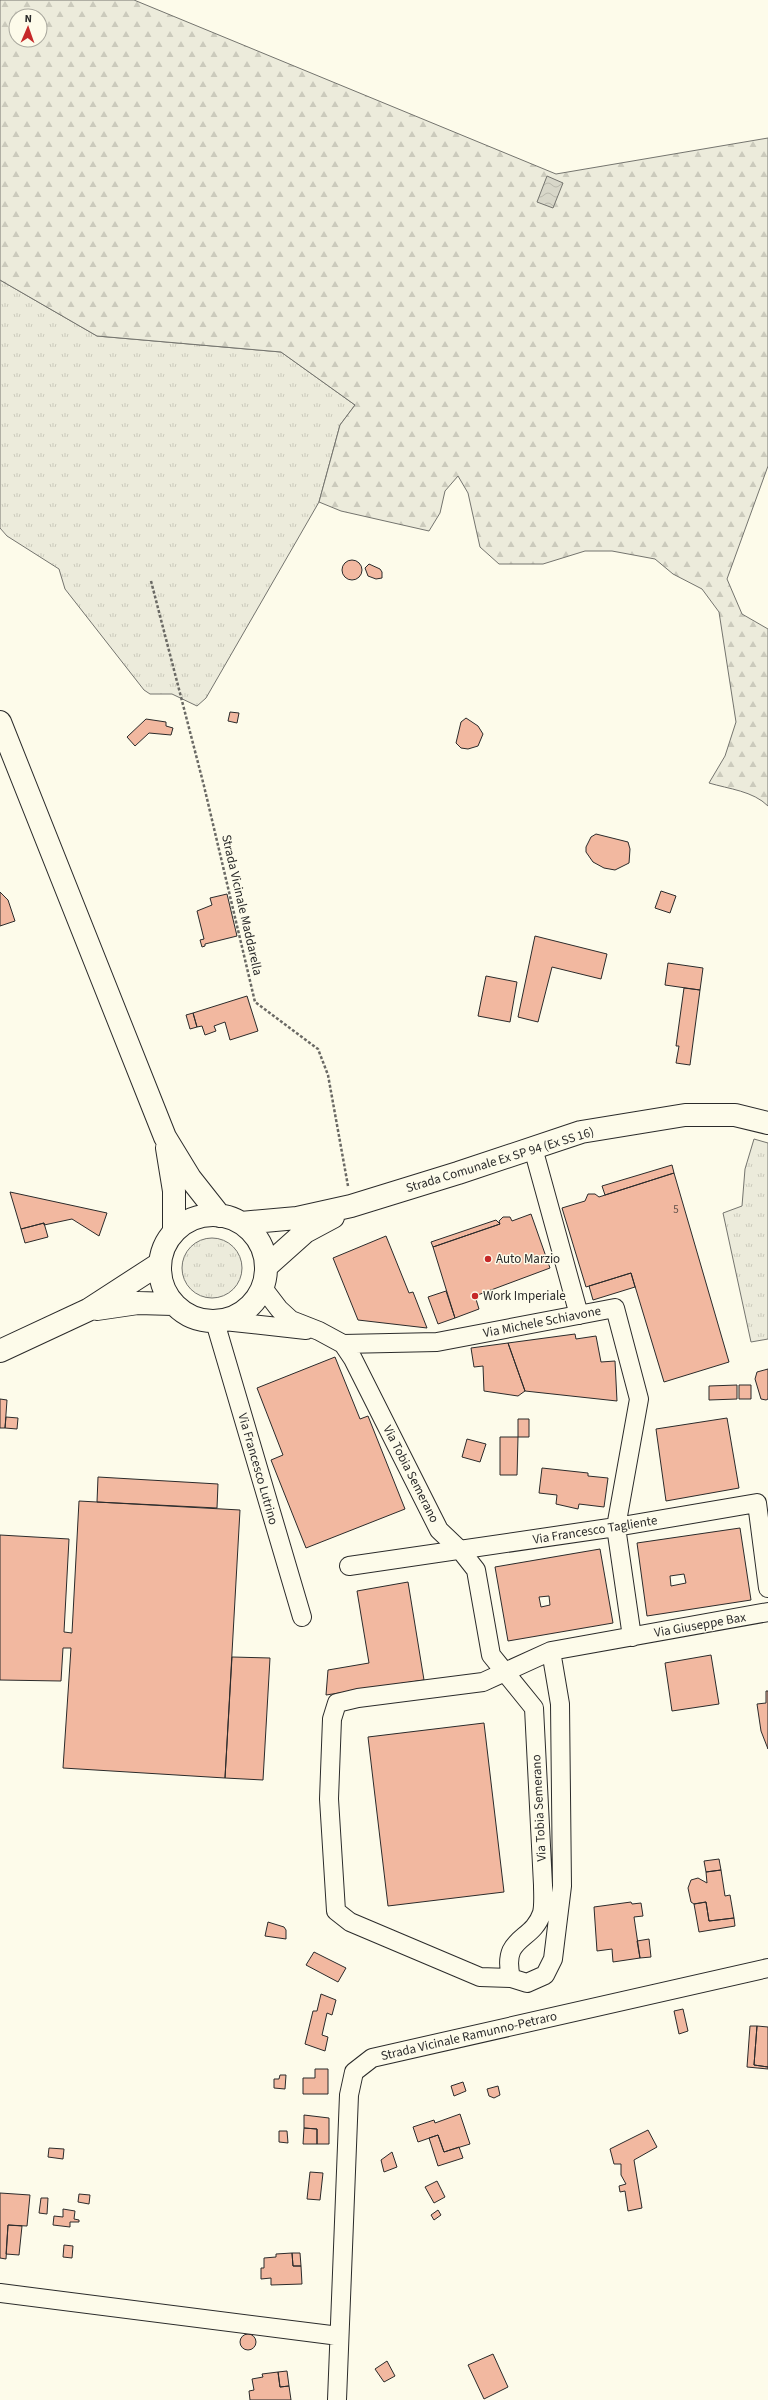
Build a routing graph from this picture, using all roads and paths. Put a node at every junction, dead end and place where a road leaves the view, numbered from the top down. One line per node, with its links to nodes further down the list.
1 (151, 581): 6 (path, Strada Vicinale Maddarella)
2 (0, 722): 4 (main road)
3 (768, 1123): 5 (main road, Strada Comunale Ex SP 94 (Ex SS 16))
4 (165, 1137): 7 (main road); 9 (main road)
5 (533, 1148): 6 (main road, Strada Comunale Ex SP 94 (Ex SS 16)); 15 (street)
6 (351, 1206): 8 (main road, Strada Comunale Ex SP 94 (Ex SS 16)); 11 (main road, Strada Comunale Ex SP 94 (Ex SS 16))
7 (220, 1216): 8 (main road); 9 (main road)
8 (241, 1223): 11 (main road)
9 (174, 1232): 10 (main road)
10 (160, 1264): 13 (main road); 14 (main road)
11 (267, 1266): 12 (main road)
12 (263, 1288): 16 (main road); 17 (street, Via Tobia Semerano)
13 (172, 1304): 14 (main road); 16 (main road)
14 (88, 1310): 19 (main road)
15 (580, 1315): 18 (street, Via Michele Schiavone); 20 (street, Via Michele Schiavone)
16 (220, 1321): 17 (street, Via Tobia Semerano); 25 (street, Via Francesco Lutrino)
17 (319, 1331): 18 (street, Via Tobia Semerano)
18 (342, 1344): 21 (street, Via Tobia Semerano)
19 (0, 1351)
20 (616, 1527): 21 (street, Via Francesco Tagliente); 23 (street, Via Francesco Tagliente); 26 (street)
21 (461, 1551): 22 (street, Via Francesco Tagliente); 28 (street, Via Tobia Semerano)
22 (349, 1566)
23 (768, 1588)
24 (768, 1612): 26 (street, Via Giuseppe Bax)
25 (302, 1617)
26 (632, 1637): 27 (street, Via Giuseppe Bax)
27 (551, 1652): 28 (street, Via Giuseppe Bax); 30 (street, Via Tobia Semerano)
28 (505, 1671): 30 (street, Via Tobia Semerano); 30 (street, Via Giuseppe Bax)
29 (768, 1968): 32 (street, Strada Vicinale Ramunno-Petraro)
30 (511, 1978)
31 (0, 2293): 32 (street)
32 (339, 2336): 33 (street, Strada Vicinale Ramunno-Petraro)
33 (337, 2400)

